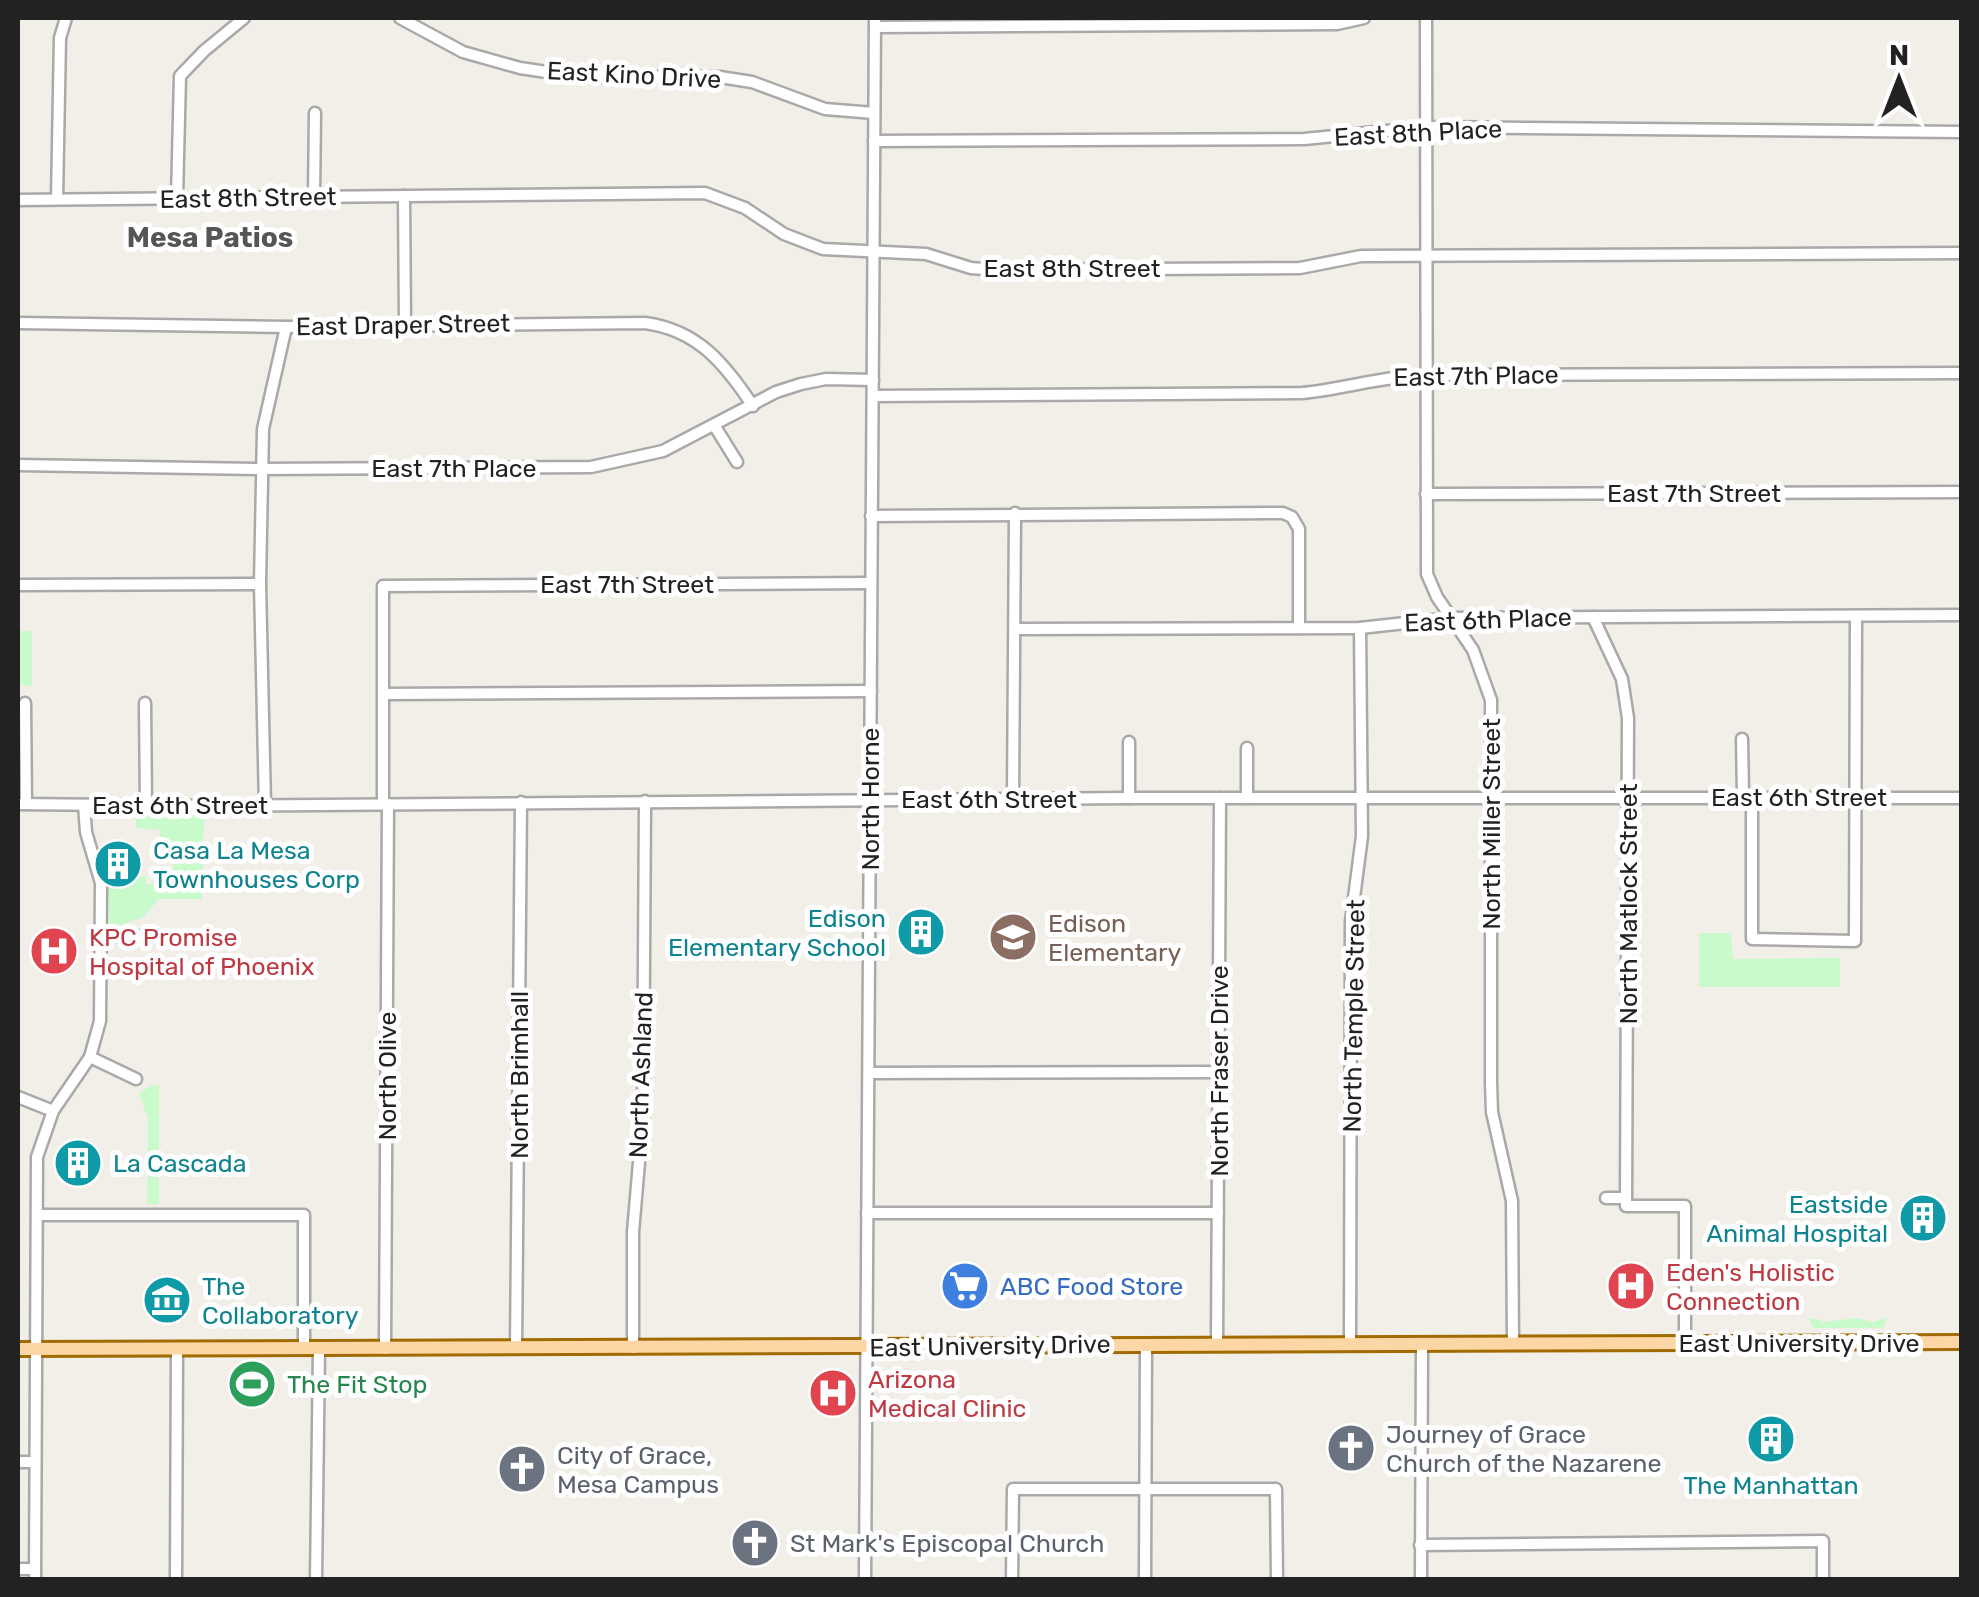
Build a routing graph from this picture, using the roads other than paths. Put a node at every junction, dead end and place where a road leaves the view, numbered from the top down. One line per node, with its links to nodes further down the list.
1 (66, 18): 16 (street)
2 (244, 18): 14 (street)
3 (400, 18): 8 (street, East Kino Drive)
4 (1364, 18): 6 (street)
5 (1426, 18): 9 (street, North Miller Street)
6 (875, 22): 8 (street, North Horne)
7 (315, 113): 13 (street)
8 (874, 113): 11 (street, North Horne)
9 (1427, 127): 10 (street, East 8th Place); 11 (street, East 8th Place); 19 (street, North Miller Street)
10 (1962, 132)
11 (874, 141): 17 (street, North Horne)
12 (404, 196): 13 (street, East 8th Street); 17 (street, East 8th Street); 21 (street)
13 (314, 197): 14 (street, East 8th Street)
14 (177, 198): 16 (street, East 8th Street)
15 (18, 200): 16 (street, East 8th Street)
16 (57, 200)
17 (874, 252): 19 (street, East 8th Street); 25 (street, North Horne)
18 (1962, 252): 19 (street, East 8th Street)
19 (1428, 255): 24 (street, North Miller Street)
20 (18, 323): 22 (street, East Draper Street)
21 (405, 324): 22 (street, East Draper Street); 27 (street, East Draper Street)
22 (286, 327): 31 (street)
23 (1962, 374): 24 (street, East 7th Place)
24 (1426, 375): 26 (street, East 7th Place); 33 (street, North Miller Street)
25 (873, 380): 26 (street, North Horne); 27 (street, East 7th Place)
26 (873, 396): 35 (street, North Horne)
27 (753, 406): 28 (street, East 7th Place)
28 (714, 424): 29 (street); 31 (street, East 7th Place)
29 (737, 462)
30 (18, 465): 31 (street, East 7th Place)
31 (261, 469): 37 (street)
32 (1962, 492): 33 (street, East 7th Street)
33 (1426, 494): 43 (street, North Miller Street)
34 (1015, 514): 35 (street); 44 (street); 46 (street)
35 (871, 516): 36 (street, North Horne)
36 (871, 583): 39 (street, East 7th Street); 47 (street, North Horne)
37 (260, 584): 38 (street); 71 (street)
38 (18, 585)
39 (384, 586): 48 (street, North Olive)
40 (1962, 615): 41 (street, East 6th Place)
41 (1856, 616): 42 (street, East 6th Place); 55 (street)
42 (1593, 617): 43 (street, East 6th Place); 57 (street, North Matlock Street)
43 (1450, 618): 45 (street, East 6th Place); 56 (street, North Miller Street)
44 (1298, 628): 45 (street, East 6th Place); 46 (street, East 6th Place)
45 (1360, 628): 62 (street, North Temple Street)
46 (1014, 629): 58 (street)
47 (871, 691): 48 (street); 64 (street, North Horne)
48 (384, 694): 68 (street, North Olive)
49 (24, 703): 67 (street)
50 (145, 703): 70 (street)
51 (1742, 739): 54 (street)
52 (1129, 742): 59 (street)
53 (1247, 748): 61 (street)
54 (1747, 796): 55 (street, East 6th Street); 55 (street); 57 (street, East 6th Street)
55 (1856, 796): 63 (street, East 6th Street)
56 (1492, 797): 57 (street, East 6th Street); 62 (street, East 6th Street); 87 (street, North Miller Street)
57 (1628, 797): 81 (street, North Matlock Street)
58 (1014, 798): 59 (street, East 6th Street); 64 (street, East 6th Street)
59 (1130, 798): 60 (street, East 6th Street)
60 (1220, 798): 61 (street, East 6th Street); 75 (street, North Fraser Drive)
61 (1246, 798): 62 (street, East 6th Street)
62 (1360, 798): 90 (street, North Temple Street)
63 (1962, 798)
64 (871, 799): 65 (street, East 6th Street); 76 (street, North Horne)
65 (645, 801): 66 (street, East 6th Street); 94 (street, North Ashland)
66 (521, 802): 68 (street, East 6th Street); 93 (street, North Brimhall)
67 (22, 804): 69 (street, East 6th Street)
68 (386, 804): 71 (street, East 6th Street); 92 (street, North Olive)
69 (84, 805): 70 (street, East 6th Street); 73 (street)
70 (146, 805): 71 (street, East 6th Street)
71 (264, 805)
72 (138, 936): 73 (street)
73 (101, 937): 74 (street)
74 (90, 1058): 77 (street); 79 (street)
75 (1218, 1072): 76 (street); 82 (street, North Fraser Drive)
76 (870, 1073): 83 (street, North Horne)
77 (136, 1079)
78 (18, 1097): 79 (street)
79 (53, 1110): 84 (street)
80 (1606, 1198): 81 (street)
81 (1626, 1198): 86 (street)
82 (1218, 1213): 83 (street); 89 (street, North Fraser Drive)
83 (867, 1214): 95 (street, North Horne)
84 (38, 1215): 97 (street); 98 (street)
85 (1962, 1342): 86 (main road, East University Drive)
86 (1685, 1343): 87 (main road, East University Drive)
87 (1513, 1344): 91 (main road, East University Drive)
88 (1146, 1345): 89 (main road, East University Drive); 95 (main road, East University Drive); 102 (street)
89 (1217, 1345): 90 (main road, East University Drive)
90 (1350, 1345): 91 (main road, East University Drive)
91 (1422, 1345): 103 (street)
92 (385, 1348): 93 (main road, East University Drive); 98 (main road, East University Drive)
93 (516, 1348): 94 (main road, East University Drive)
94 (633, 1348): 95 (main road, East University Drive)
95 (866, 1348): 108 (street, North Horne)
96 (18, 1349): 97 (main road, East University Drive)
97 (38, 1349): 99 (main road, East University Drive); 101 (street)
98 (312, 1349): 99 (main road, East University Drive); 107 (street)
99 (176, 1350): 106 (street)
100 (18, 1462): 101 (street)
101 (35, 1462): 105 (street)
102 (1146, 1489): 109 (street); 110 (street); 111 (street)
103 (1420, 1545): 112 (street); 113 (street)
104 (18, 1570): 105 (street)
105 (35, 1574)
106 (176, 1580)
107 (316, 1580)
108 (865, 1580)
109 (1012, 1580)
110 (1145, 1580)
111 (1276, 1580)
112 (1420, 1580)
113 (1823, 1580)

